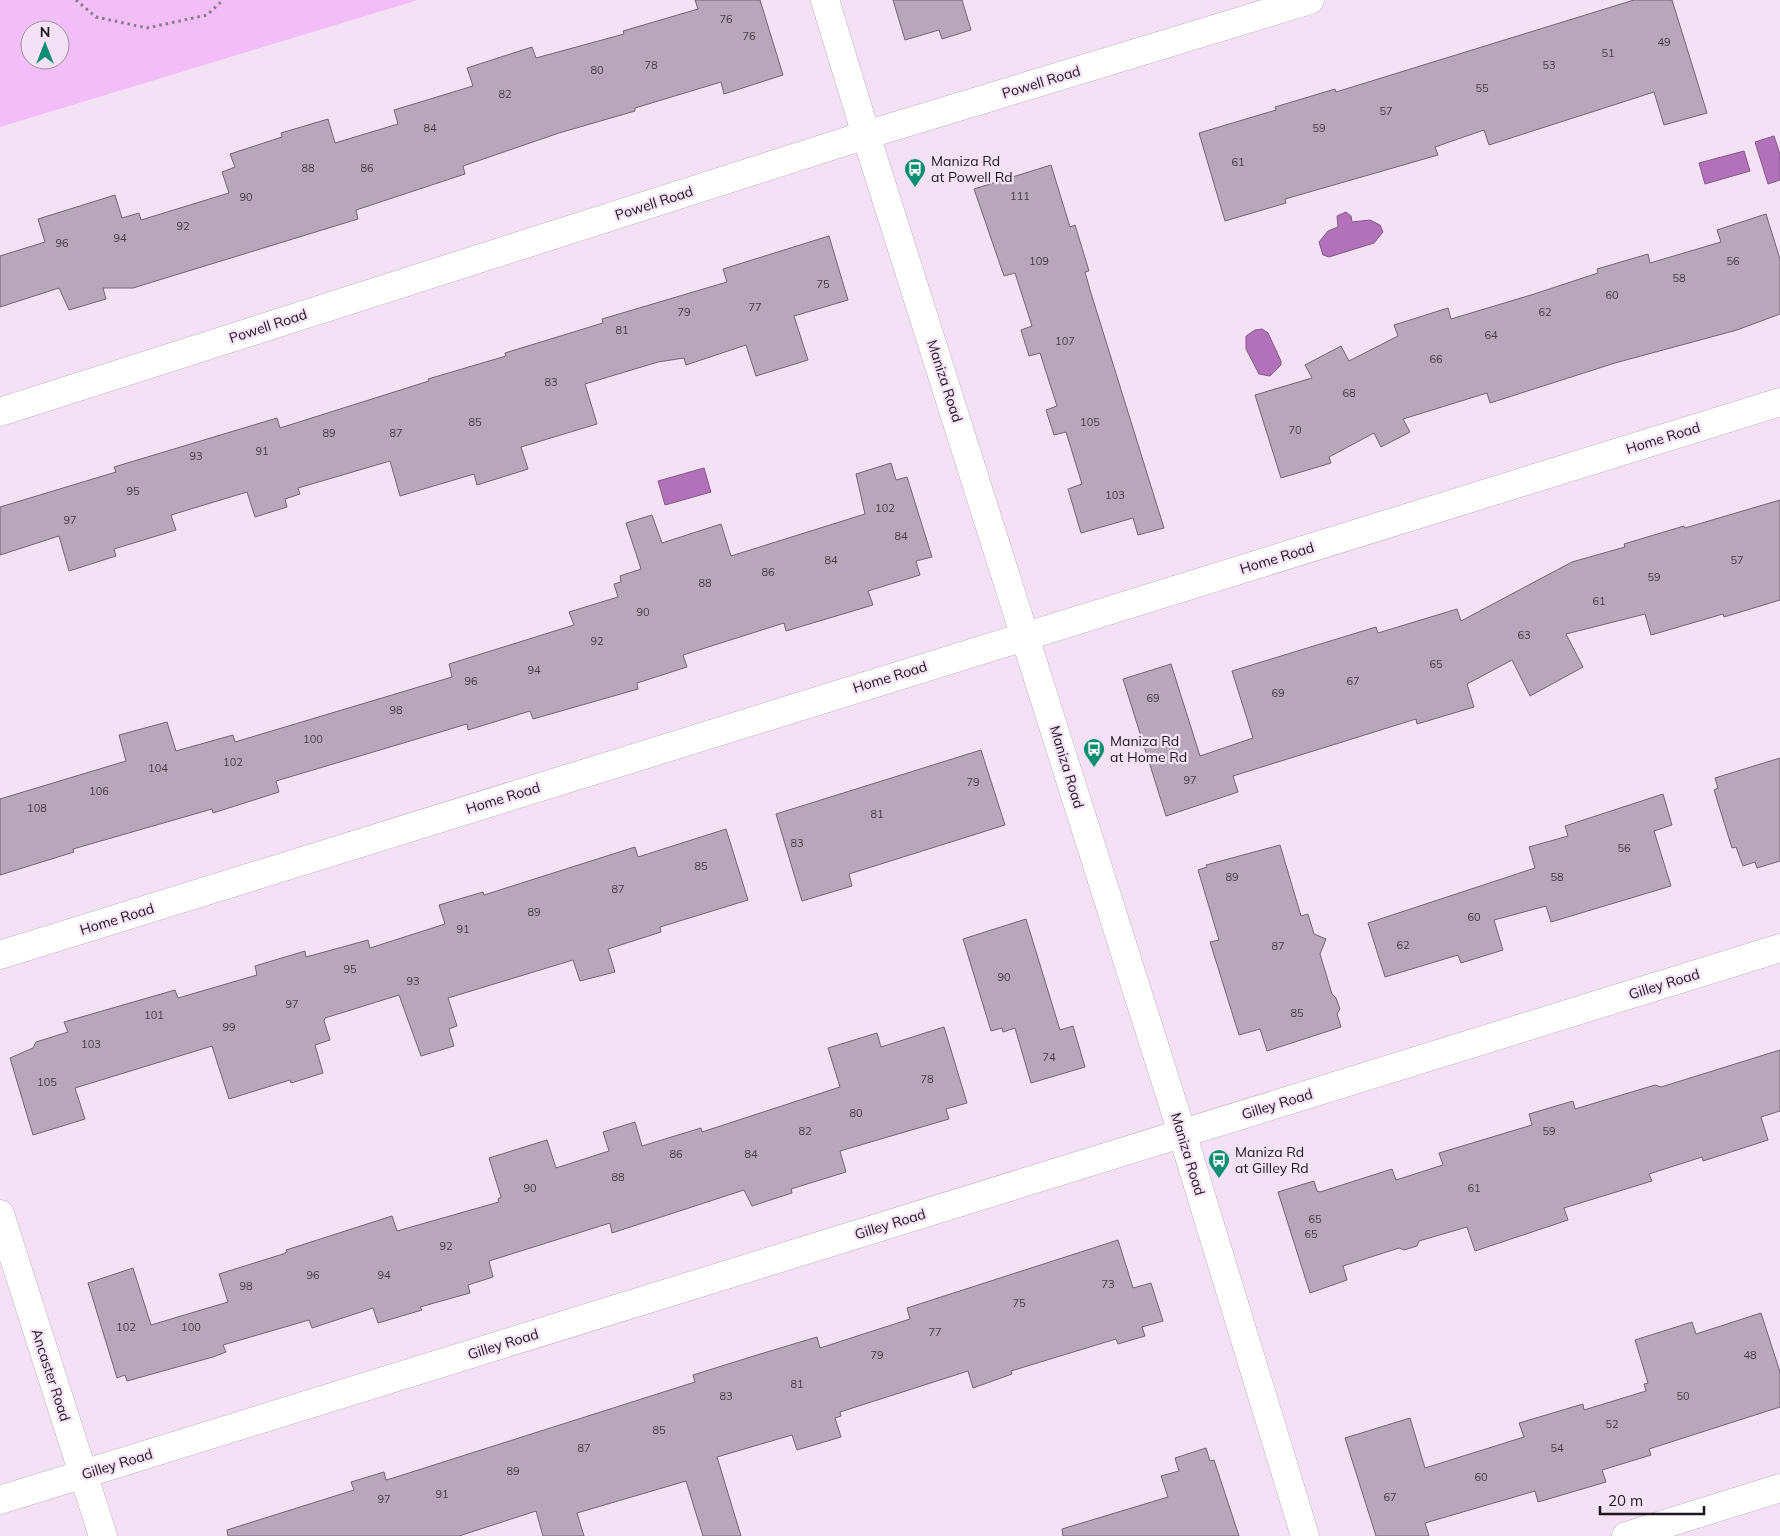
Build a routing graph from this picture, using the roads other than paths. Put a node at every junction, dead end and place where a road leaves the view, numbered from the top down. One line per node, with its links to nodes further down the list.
1 (826, 0): 3 (street, Maniza Road)
2 (1310, 0): 3 (street, Powell Road)
3 (866, 135): 5 (street, Powell Road); 6 (street, Maniza Road)
4 (1780, 402): 6 (street, Home Road)
5 (0, 412)
6 (1026, 636): 8 (street, Home Road); 9 (street, Maniza Road)
7 (1780, 948): 9 (street, Gilley Road)
8 (0, 955)
9 (1182, 1134): 11 (street, Gilley Road); 15 (street, Maniza Road)
10 (0, 1214): 11 (street, Ancaster Road)
11 (83, 1475): 13 (street, Gilley Road); 14 (street, Ancaster Road)
12 (1780, 1488): 16 (street)
13 (0, 1500)
14 (103, 1536)
15 (1305, 1536)
16 (1626, 1536)

